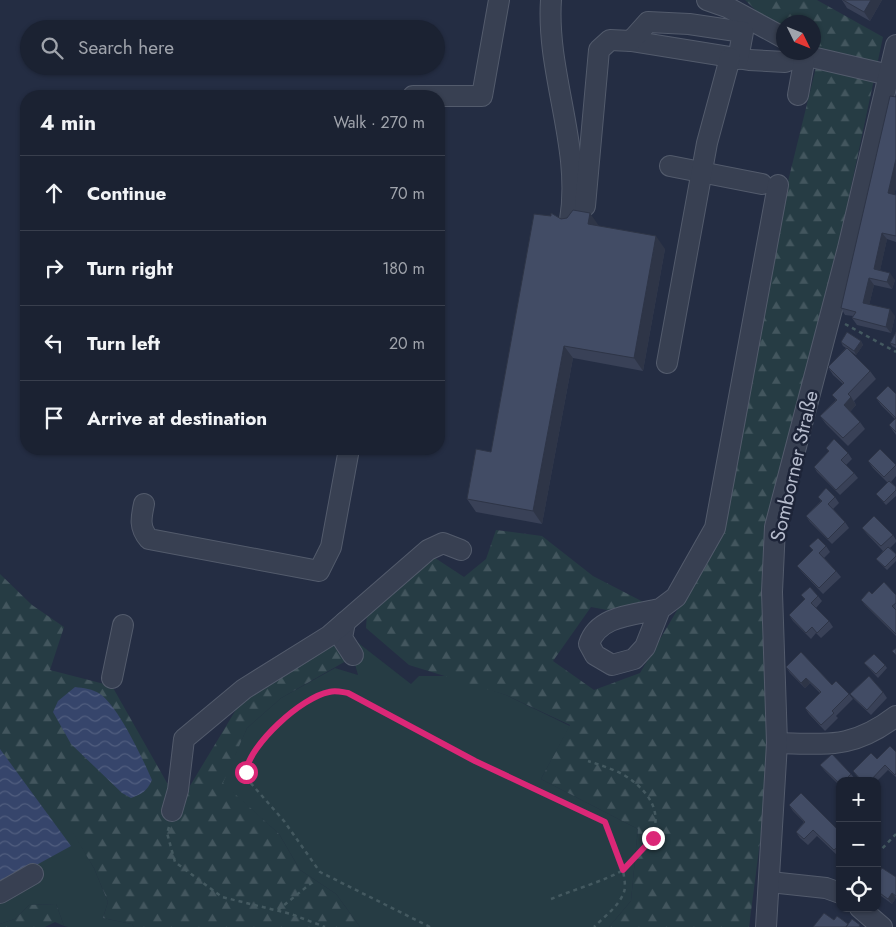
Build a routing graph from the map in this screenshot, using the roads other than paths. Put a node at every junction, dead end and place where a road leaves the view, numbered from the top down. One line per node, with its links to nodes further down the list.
1 (499, 0): 16 (street)
2 (551, 0): 9 (street)
3 (564, 0): 9 (street)
4 (707, 0): 5 (street)
5 (728, 4): 6 (street)
6 (776, 33)
7 (631, 41): 10 (street); 10 (street); 19 (street)
8 (896, 45): 14 (street, Somborner Straße)
9 (555, 50): 20 (street)
10 (734, 58): 12 (street); 18 (street)
11 (821, 58): 14 (street)
12 (790, 60)
13 (803, 60): 15 (street)
14 (889, 75): 31 (street, Somborner Straße)
15 (798, 95)
16 (445, 96)
17 (670, 166): 18 (street)
18 (702, 172): 21 (street); 25 (street)
19 (584, 206)
20 (570, 220)
21 (667, 364)
22 (348, 455): 23 (street)
23 (144, 504)
24 (460, 550): 26 (street)
25 (660, 609)
26 (345, 622): 28 (street); 32 (street)
27 (123, 625): 29 (street)
28 (354, 655)
29 (112, 678)
30 (896, 716): 31 (street)
31 (777, 743): 34 (street, Somborner Straße)
32 (172, 811)
33 (33, 874): 36 (street)
34 (770, 882): 35 (street); 38 (street, Somborner Straße)
35 (836, 892)
36 (0, 893)
37 (865, 912): 39 (street)
38 (766, 927)
39 (882, 927)

